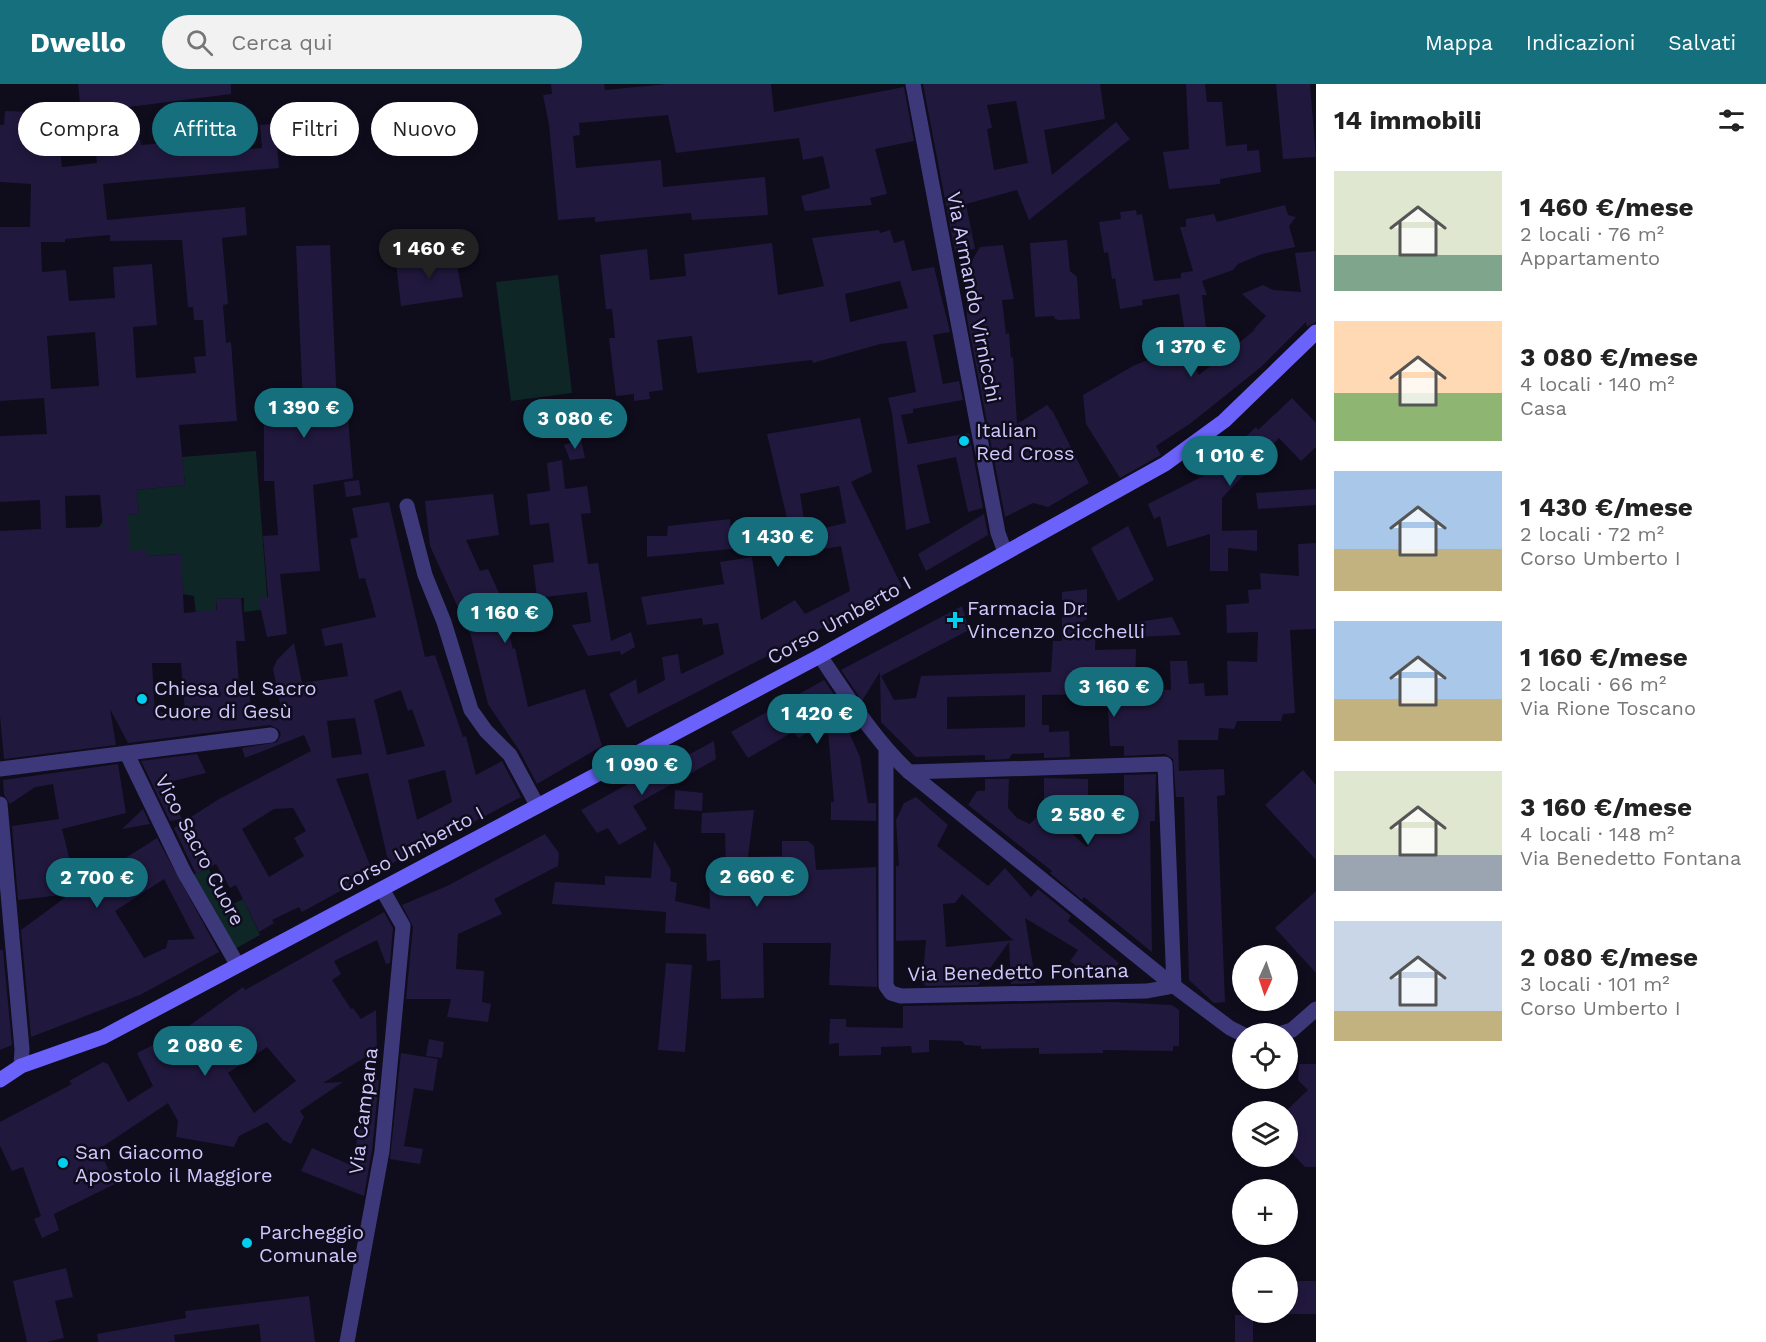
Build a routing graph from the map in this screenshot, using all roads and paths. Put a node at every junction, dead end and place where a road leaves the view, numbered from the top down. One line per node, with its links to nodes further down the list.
1 (913, 84): 4 (street, Via Armando Virnicchi)
2 (1316, 332): 4 (main road, Corso Umberto I)
3 (407, 506): 12 (street)
4 (1005, 552): 5 (main road, Corso Umberto I)
5 (820, 656): 7 (street, Via Benedetto Fontana); 12 (main road, Corso Umberto I)
6 (271, 735): 8 (street)
7 (886, 751): 10 (street, Via Benedetto Fontana); 15 (street, Via Benedetto Fontana)
8 (127, 754): 9 (street); 14 (street, Vico Sacro Cuore)
9 (0, 769)
10 (909, 772): 15 (street, Via Benedetto Fontana); 15 (street)
11 (0, 804): 19 (street)
12 (537, 805): 13 (main road, Corso Umberto I)
13 (382, 889): 14 (main road, Corso Umberto I); 21 (street, Via Campana)
14 (237, 964): 19 (main road, Corso Umberto I)
15 (1174, 986): 18 (street, Via Benedetto Fontana)
16 (1316, 1009): 17 (street)
17 (1297, 1023)
18 (1232, 1029)
19 (21, 1065): 20 (main road, Corso Umberto I)
20 (0, 1080)
21 (347, 1342)

